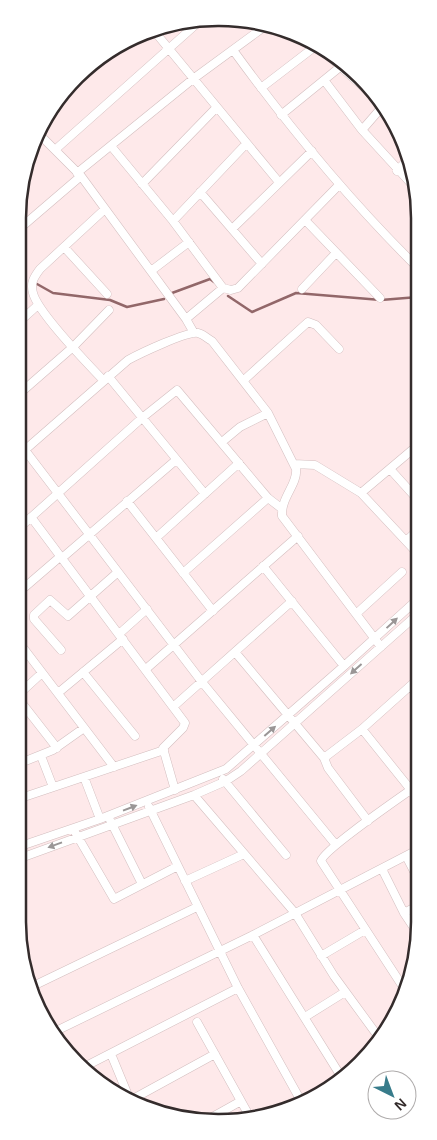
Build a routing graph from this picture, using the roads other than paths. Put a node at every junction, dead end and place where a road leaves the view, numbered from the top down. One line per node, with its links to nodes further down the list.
1 (189, 29): 4 (street)
2 (259, 31): 6 (street)
3 (158, 36): 4 (street)
4 (168, 48): 8 (street); 18 (street)
5 (310, 49): 10 (street)
6 (233, 50): 8 (street); 10 (street)
7 (338, 68): 9 (street)
8 (193, 79): 11 (street); 17 (street)
9 (324, 80): 13 (street); 14 (street)
10 (261, 88): 13 (street)
11 (216, 108): 16 (street); 25 (street)
12 (378, 112): 14 (street)
13 (281, 115): 19 (street)
14 (362, 130): 21 (street)
15 (44, 138): 18 (street)
16 (246, 144): 24 (street); 27 (street)
17 (111, 146): 22 (street); 25 (street)
18 (56, 149): 22 (street)
19 (312, 151): 24 (street); 26 (street)
20 (403, 165): 21 (street)
21 (397, 171): 23 (street)
22 (79, 174): 28 (street); 31 (street)
23 (407, 180)
24 (278, 181): 32 (street)
25 (142, 184): 30 (street)
26 (339, 185): 29 (street); 36 (street)
27 (200, 192): 30 (street); 32 (street)
28 (105, 209): 34 (street); 38 (street)
29 (305, 220): 35 (street); 37 (street)
30 (173, 221): 33 (street)
31 (26, 223)
32 (232, 229): 37 (street)
33 (189, 242): 38 (street); 39 (street)
34 (64, 247): 41 (street); 43 (street)
35 (336, 254): 40 (street); 42 (street)
36 (411, 261)
37 (262, 264): 39 (street)
38 (151, 272): 46 (street)
39 (222, 288): 46 (street)
40 (302, 289)
41 (107, 294)
42 (380, 298)
43 (38, 305): 45 (street); 48 (street)
44 (109, 310): 48 (street)
45 (26, 316)
46 (186, 319): 47 (street)
47 (194, 333): 50 (street); 51 (street)
48 (73, 346): 50 (street); 52 (street)
49 (339, 349): 51 (street)
50 (105, 378): 54 (street); 56 (street)
51 (244, 380): 53 (street)
52 (26, 388)
53 (268, 413): 55 (street); 61 (street)
54 (142, 418): 55 (street); 59 (street); 65 (street)
55 (222, 442): 60 (street)
56 (26, 449)
57 (26, 451): 65 (street)
58 (411, 451): 62 (street)
59 (176, 460): 66 (street); 68 (street)
60 (239, 463): 66 (street); 67 (street)
61 (294, 464): 63 (street); 69 (street)
62 (390, 469): 63 (street); 64 (street)
63 (361, 492): 76 (street)
64 (411, 492)
65 (57, 494): 70 (street); 72 (street)
66 (205, 494): 75 (street)
67 (268, 498): 69 (street); 82 (street)
68 (127, 501): 72 (street); 75 (street)
69 (281, 508): 73 (street)
70 (31, 517): 71 (street); 78 (street)
71 (26, 522)
72 (88, 535): 78 (street); 80 (street)
73 (298, 536): 79 (street); 89 (street)
74 (411, 536): 76 (street)
75 (156, 538): 82 (street)
76 (406, 541): 77 (street)
77 (411, 546)
78 (62, 557): 83 (street); 84 (street)
79 (264, 566): 85 (street); 88 (street)
80 (118, 572): 84 (street); 87 (street)
81 (402, 572): 89 (street)
82 (183, 573): 88 (street)
83 (26, 586)
84 (91, 596): 91 (street); 95 (street)
85 (292, 601): 97 (street); 98 (street)
86 (411, 605): 92 (street, one-way to 86)
87 (148, 609): 91 (street); 93 (street)
88 (213, 611): 93 (street)
89 (356, 614): 92 (street)
90 (411, 622): 94 (street)
91 (121, 636): 99 (street); 100 (street)
92 (375, 639): 94 (street); 98 (street)
93 (175, 644): 99 (street); 102 (street)
94 (381, 647): 109 (street, one-way to 109)
95 (61, 650)
96 (26, 652): 101 (street)
97 (235, 652): 102 (street); 108 (street)
98 (344, 666): 108 (street)
99 (146, 669): 107 (street)
100 (83, 672): 105 (street); 112 (street)
101 (42, 673): 104 (street); 105 (street)
102 (202, 682): 107 (street); 113 (street)
103 (410, 686): 111 (street)
104 (26, 688)
105 (58, 693): 110 (street)
106 (26, 707): 114 (street)
107 (173, 707): 115 (street)
108 (288, 716): 109 (street); 113 (street, one-way to 108)
109 (294, 724): 116 (street); 118 (street)
110 (84, 728): 114 (street); 120 (street)
111 (362, 729): 118 (street); 126 (street)
112 (135, 736)
113 (253, 746): 116 (street); 121 (street)
114 (57, 748): 117 (street)
115 (164, 750): 120 (street); 125 (street)
116 (260, 754): 123 (street); 138 (street)
117 (41, 756): 119 (street); 124 (street)
118 (324, 758): 133 (street)
119 (26, 759)
120 (114, 767): 122 (street)
121 (219, 773): 123 (street); 125 (street)
122 (84, 777): 124 (street); 132 (street)
123 (226, 781): 127 (street); 141 (street)
124 (53, 787): 128 (street)
125 (175, 790): 129 (street)
126 (411, 790): 133 (street)
127 (194, 795): 130 (street); 140 (street)
128 (26, 796)
129 (146, 801): 130 (street); 131 (street, one-way to 129)
130 (151, 810): 134 (street); 144 (street)
131 (109, 816): 132 (street); 134 (street)
132 (100, 819): 135 (street)
133 (368, 821): 138 (street)
134 (112, 824): 136 (street); 148 (street)
135 (73, 828): 136 (street); 137 (street)
136 (77, 837): 142 (street, one-way to 142); 148 (street)
137 (26, 844)
138 (336, 845): 149 (street)
139 (411, 853): 143 (street)
140 (244, 854): 147 (street); 152 (street)
141 (286, 855)
142 (26, 856)
143 (406, 856): 145 (street); 146 (street)
144 (178, 866): 147 (street); 148 (street)
145 (411, 866)
146 (382, 869): 149 (street); 153 (street)
147 (185, 881): 150 (street)
148 (142, 884)
149 (340, 890): 152 (street); 155 (street)
150 (197, 908): 157 (street); 159 (street)
151 (411, 910): 153 (street)
152 (295, 913): 156 (street); 158 (street)
153 (404, 913): 154 (street)
154 (411, 923)
155 (365, 930): 158 (street); 160 (street)
156 (253, 935): 157 (street); 163 (street)
157 (220, 951): 161 (street); 165 (street)
158 (321, 956): 162 (street)
159 (37, 984)
160 (401, 984)
161 (238, 988): 167 (street); 173 (street)
162 (345, 992): 163 (street); 166 (street)
163 (306, 1018): 170 (street)
164 (197, 1022): 168 (street)
165 (60, 1029)
166 (375, 1032)
167 (111, 1054): 169 (street); 171 (street)
168 (215, 1054): 172 (street); 174 (street)
169 (90, 1064)
170 (338, 1072)
171 (127, 1091)
172 (138, 1096)
173 (299, 1096)
174 (241, 1101): 175 (street); 176 (street)
175 (247, 1112)
176 (218, 1114)

